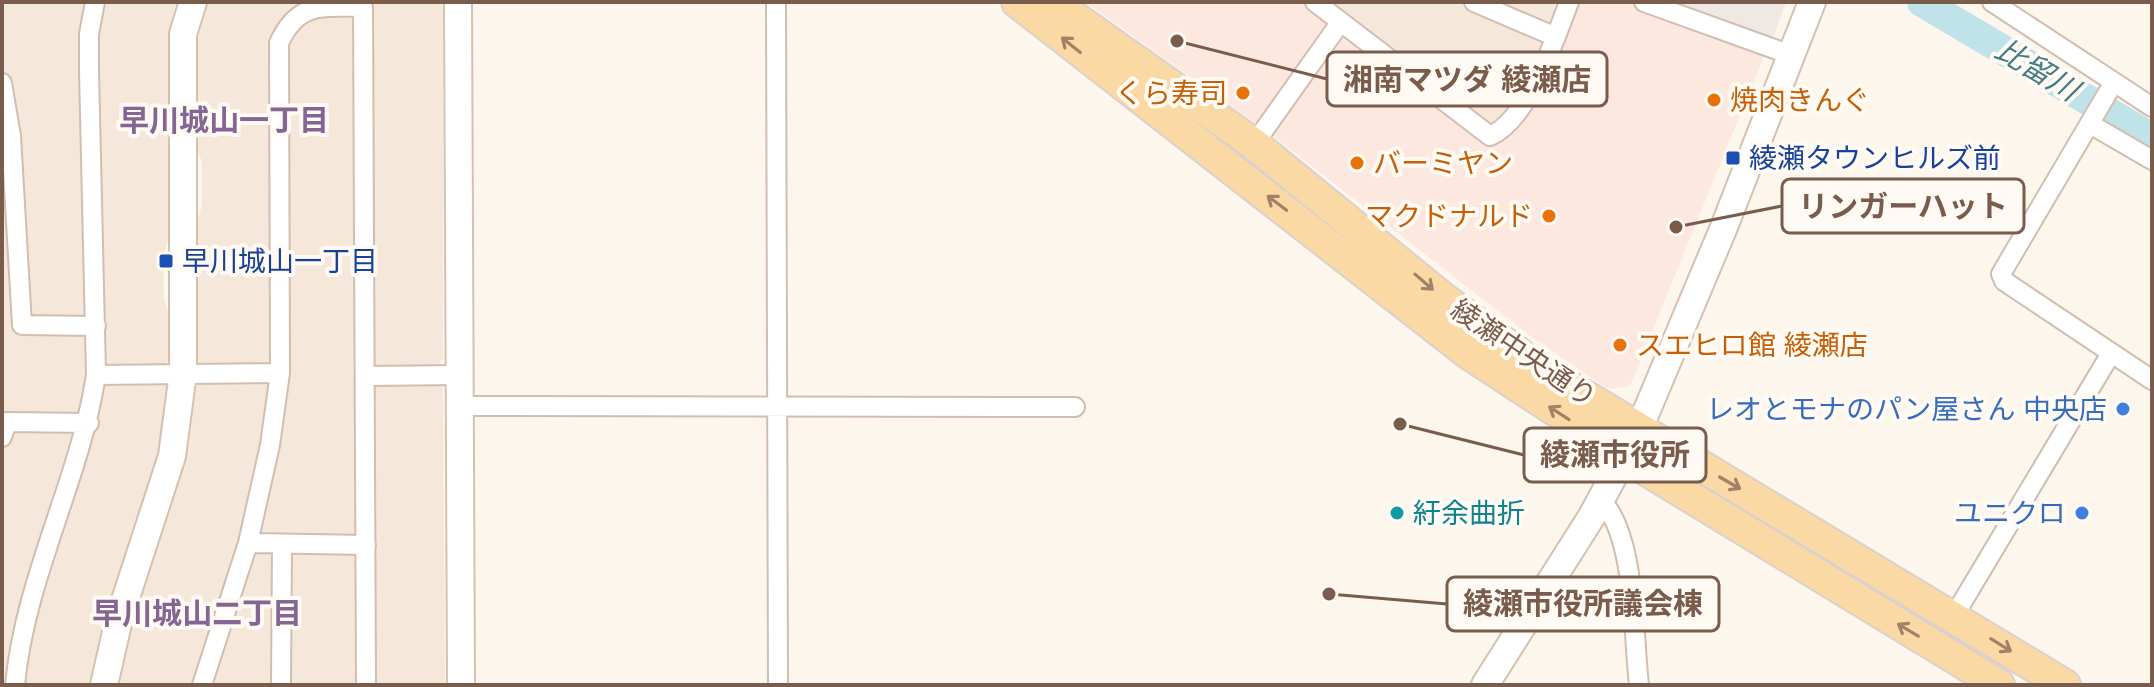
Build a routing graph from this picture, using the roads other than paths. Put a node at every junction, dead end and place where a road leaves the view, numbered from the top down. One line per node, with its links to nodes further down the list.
1 (95, 2): 22 (street)
2 (193, 2): 24 (street)
3 (458, 2): 27 (street)
4 (776, 2): 32 (street)
5 (1017, 2): 36 (main road, 綾瀬中央通り, one-way to 5)
6 (1053, 2): 20 (main road, 綾瀬中央通り)
7 (1315, 2): 13 (street)
8 (1474, 2): 14 (street)
9 (1569, 2): 14 (street)
10 (1644, 2): 15 (street)
11 (1812, 2): 15 (street)
12 (1992, 2): 16 (street)
13 (1340, 23): 14 (street); 20 (street)
14 (1556, 37)
15 (1791, 55): 34 (street)
16 (2114, 82): 18 (street); 19 (street)
17 (2, 83): 22 (street)
18 (2152, 107)
19 (2097, 112): 21 (street); 23 (street)
20 (1254, 144): 34 (main road, 綾瀬中央通り, one-way to 34)
21 (2152, 160)
22 (96, 326): 26 (street)
23 (2110, 355): 29 (street); 41 (street)
24 (183, 373): 25 (street); 26 (street); 43 (street)
25 (280, 373): 28 (street); 38 (street)
26 (96, 375): 33 (street)
27 (459, 375): 28 (street); 30 (street)
28 (367, 376): 40 (street)
29 (2152, 380)
30 (459, 406): 32 (street); 47 (street)
31 (1075, 407): 32 (street)
32 (777, 408): 48 (street)
33 (89, 423): 35 (street); 42 (street)
34 (1639, 429): 36 (street); 41 (main road, 綾瀬中央通り, one-way to 41)
35 (2, 437)
36 (1625, 456): 37 (street); 51 (main road, 綾瀬中央通り, one-way to 36)
37 (1596, 508): 49 (street); 50 (street)
38 (248, 543): 39 (street); 44 (street)
39 (282, 545): 40 (street); 45 (street)
40 (366, 545): 46 (street)
41 (1954, 616): 52 (main road, 綾瀬中央通り, one-way to 52)
42 (11, 678)
43 (104, 685)
44 (202, 685)
45 (281, 685)
46 (366, 685)
47 (461, 685)
48 (778, 685)
49 (1485, 685)
50 (1639, 685)
51 (1999, 685)
52 (2065, 685)

